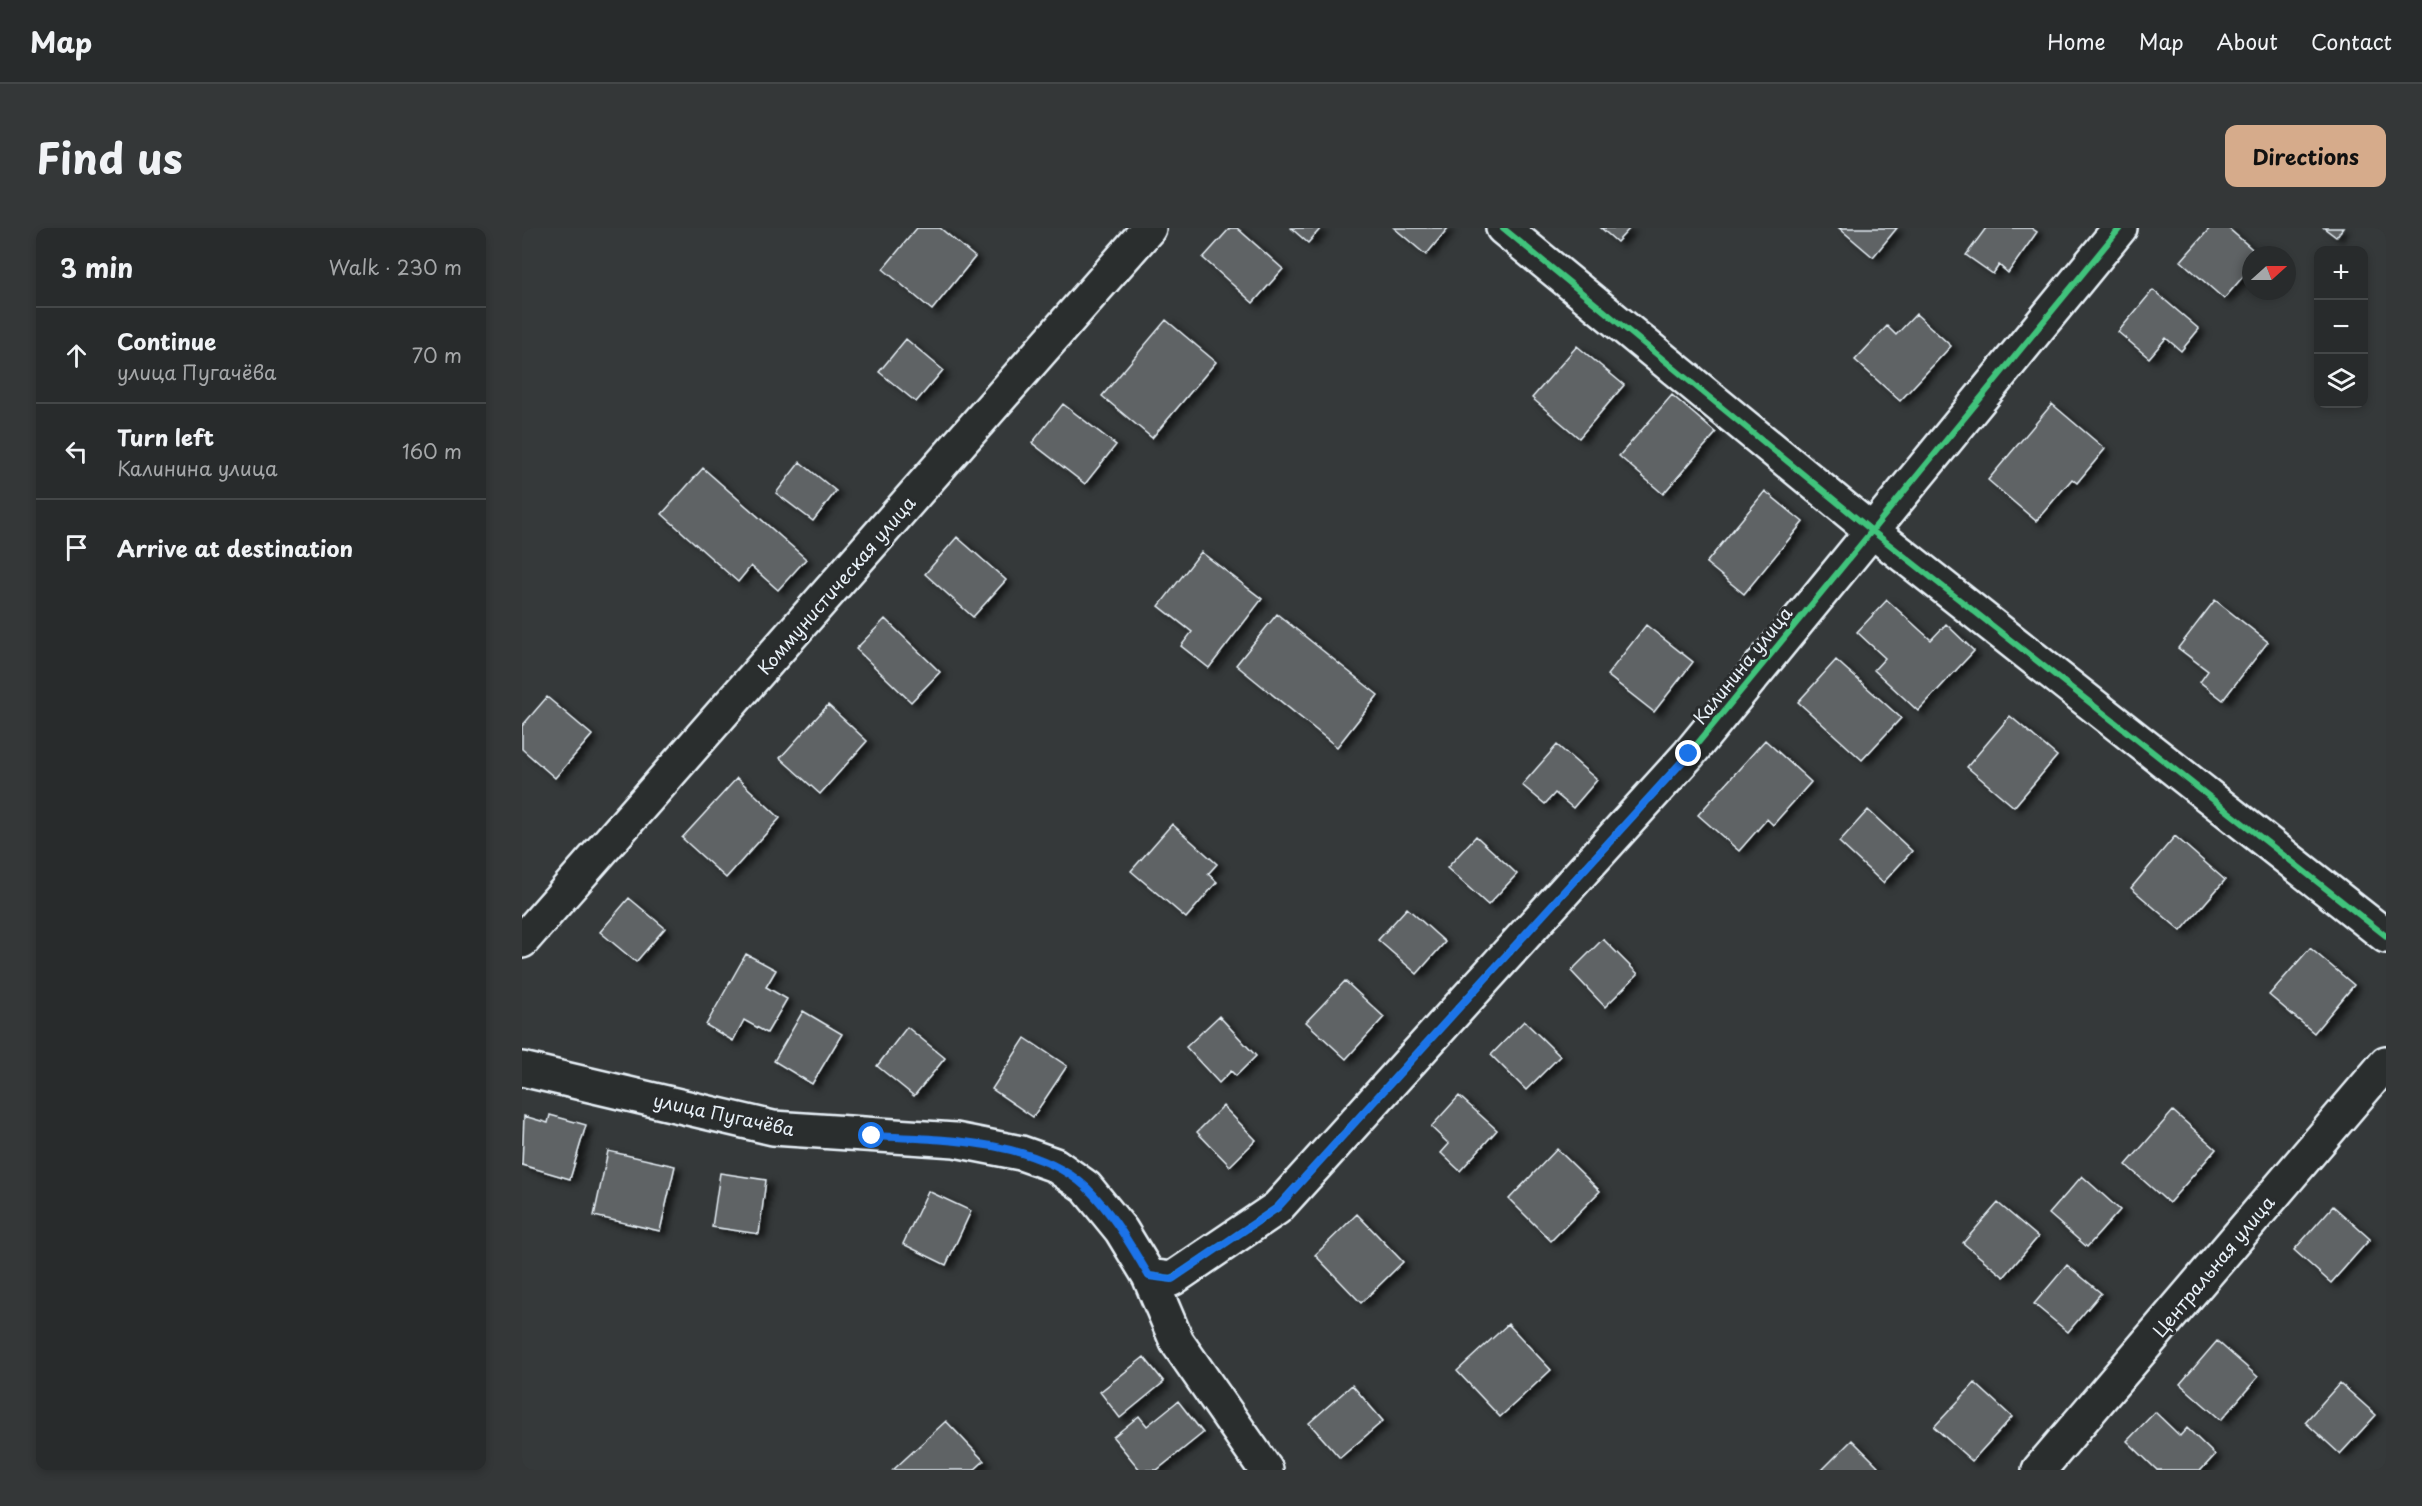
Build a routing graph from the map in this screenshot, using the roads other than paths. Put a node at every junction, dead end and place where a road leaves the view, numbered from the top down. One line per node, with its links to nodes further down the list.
1 (1149, 228): 6 (street, Коммунистическая улица)
2 (1503, 228): 4 (street)
3 (2120, 228): 4 (street, Калинина улица)
4 (1871, 530): 5 (street); 9 (street, Калинина улица)
5 (2386, 936)
6 (522, 941)
7 (2386, 1063): 11 (street, Центральная улица)
8 (522, 1069): 9 (street, улица Пугачёва)
9 (1149, 1276): 10 (street, улица Пугачёва)
10 (1266, 1470)
11 (2039, 1470)

